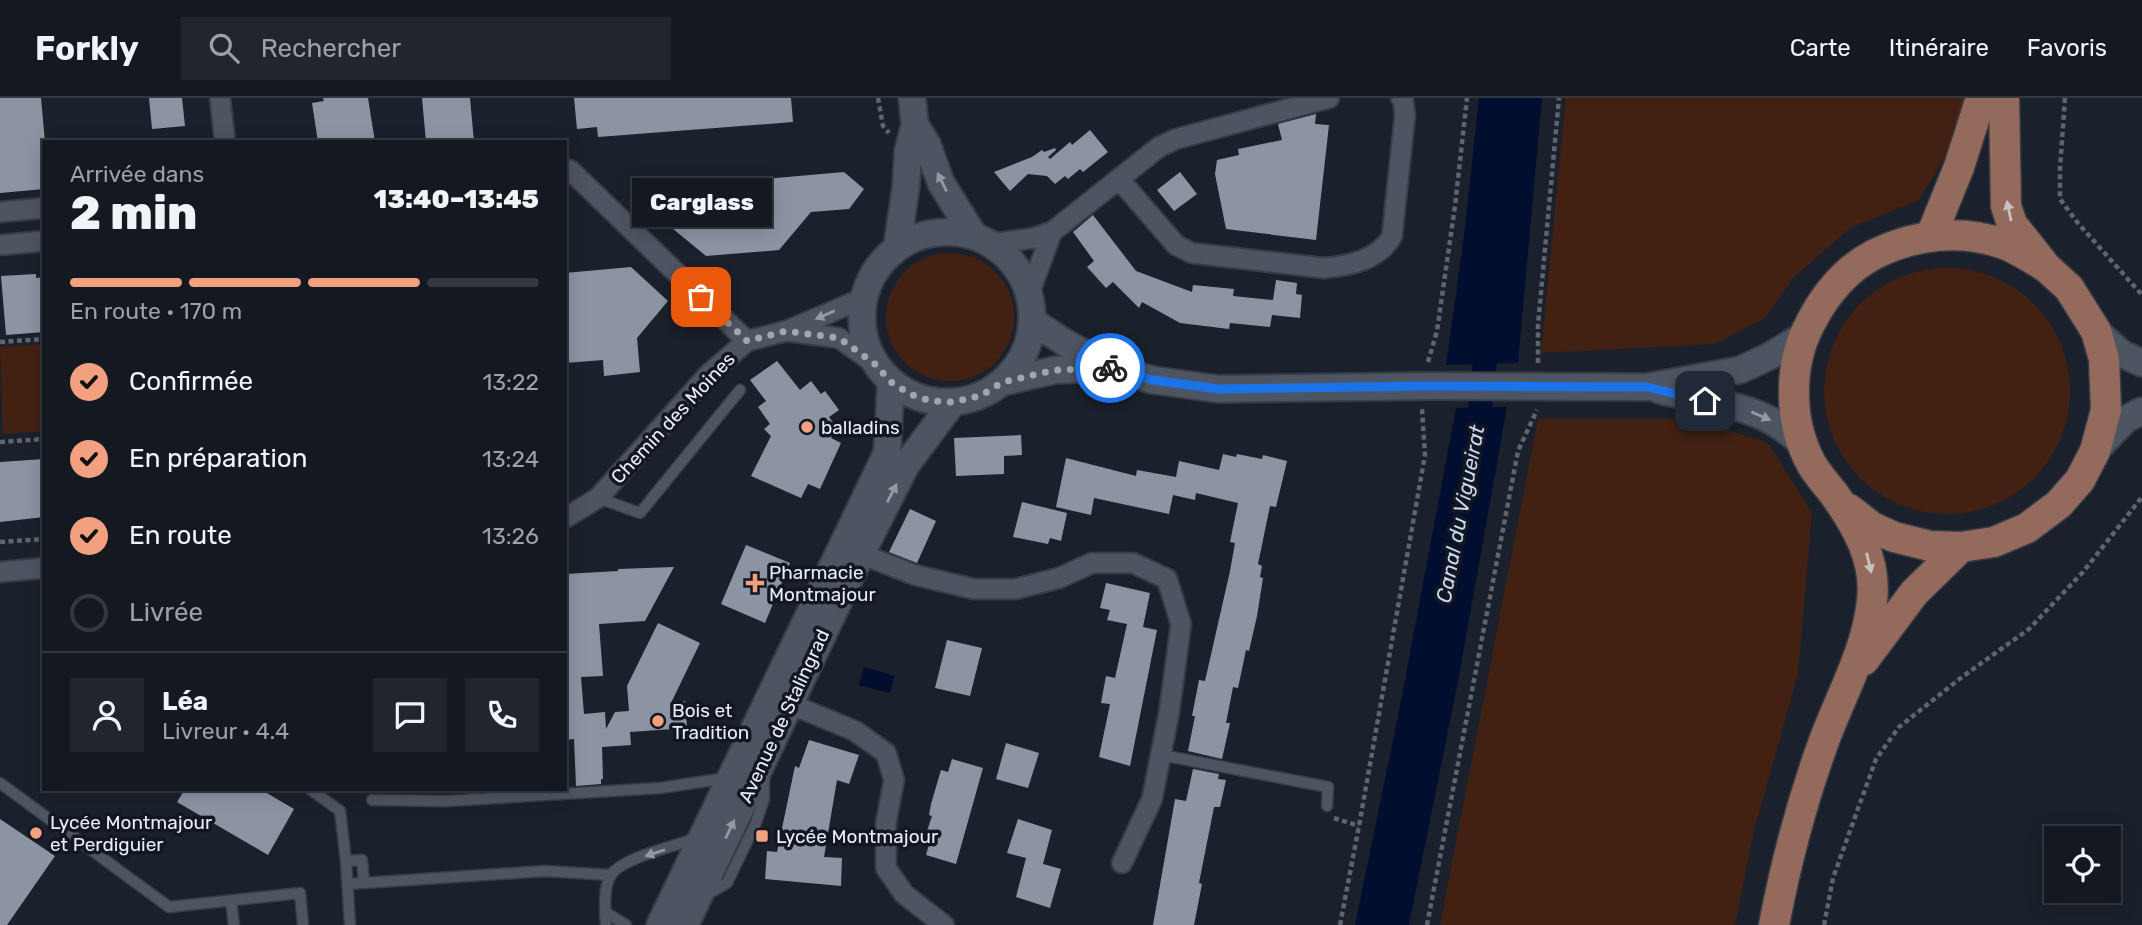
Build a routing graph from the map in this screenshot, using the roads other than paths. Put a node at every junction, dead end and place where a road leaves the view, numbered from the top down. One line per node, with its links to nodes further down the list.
1 (220, 98): 8 (street)
2 (912, 98): 7 (main road)
3 (1329, 98): 10 (street)
4 (1401, 98): 10 (street)
5 (1981, 98): 14 (main road)
6 (2004, 98): 19 (main road, one-way to 6)
7 (915, 125): 15 (main road, one-way to 7); 18 (main road)
8 (226, 140)
9 (567, 171): 26 (street)
10 (1119, 179): 13 (street)
11 (42, 208): 12 (street)
12 (0, 212)
13 (1052, 232): 15 (street); 20 (street)
14 (1931, 236): 19 (main road); 25 (main road)
15 (983, 240): 18 (main road); 20 (main road)
16 (42, 242): 17 (street)
17 (0, 245)
18 (897, 248): 21 (main road)
19 (2046, 267): 24 (main road)
20 (1029, 294): 22 (main road)
21 (864, 298): 23 (street, Chemin des Moines, one-way to 23); 29 (main road)
22 (1032, 321): 28 (main road); 30 (main road)
23 (786, 331): 26 (street, Chemin des Moines); 29 (street, Chemin des Moines)
24 (2096, 331): 27 (main road); 36 (main road)
25 (1803, 336): 31 (main road); 35 (main road)
26 (747, 341): 37 (street, Chemin des Moines)
27 (2142, 363)
28 (1112, 368): 30 (main road); 31 (main road)
29 (883, 372): 33 (main road); 41 (main road, Avenue de Stalingrad)
30 (1003, 382): 33 (main road)
31 (1647, 387): 35 (main road, one-way to 35)
32 (740, 390): 37 (lane)
33 (953, 402): 41 (main road, Avenue de Stalingrad, one-way to 33)
34 (2142, 411): 36 (main road)
35 (1804, 445): 38 (main road)
36 (2095, 452): 40 (main road)
37 (598, 498): 39 (street, Chemin des Moines)
38 (1839, 502): 40 (main road); 46 (main road, one-way to 46)
39 (567, 517)
40 (1961, 547): 46 (main road)
41 (848, 553): 44 (main road, Avenue de Stalingrad); 49 (street)
42 (42, 568): 43 (street)
43 (0, 572)
44 (811, 636): 45 (main road, Avenue de Stalingrad); 47 (main road, Avenue de Stalingrad)
45 (785, 663): 47 (main road); 48 (main road, Avenue de Stalingrad)
46 (1851, 677): 73 (main road)
47 (790, 704): 48 (main road); 61 (main road, Avenue de Stalingrad, one-way to 47); 72 (street)
48 (756, 724): 50 (main road, Avenue de Stalingrad)
49 (1161, 755): 54 (lane); 57 (street)
50 (731, 778): 53 (lane); 55 (main road, Avenue de Stalingrad)
51 (0, 783): 62 (lane)
52 (313, 791): 56 (lane)
53 (372, 800)
54 (1327, 806)
55 (703, 836): 58 (lane, one-way to 58); 69 (main road, Avenue de Stalingrad)
56 (346, 861): 59 (lane); 60 (lane)
57 (1122, 863)
58 (610, 876): 59 (lane); 63 (lane)
59 (364, 883): 60 (lane)
60 (348, 884): 66 (lane)
61 (699, 896): 70 (main road); 71 (main road, Avenue de Stalingrad)
62 (231, 901): 64 (lane); 65 (lane)
63 (605, 912): 67 (lane); 68 (lane)
64 (233, 925)
65 (303, 925)
66 (350, 925)
67 (606, 925)
68 (626, 925)
69 (660, 925)
70 (673, 925)
71 (685, 925)
72 (944, 925)
73 (1774, 925)

